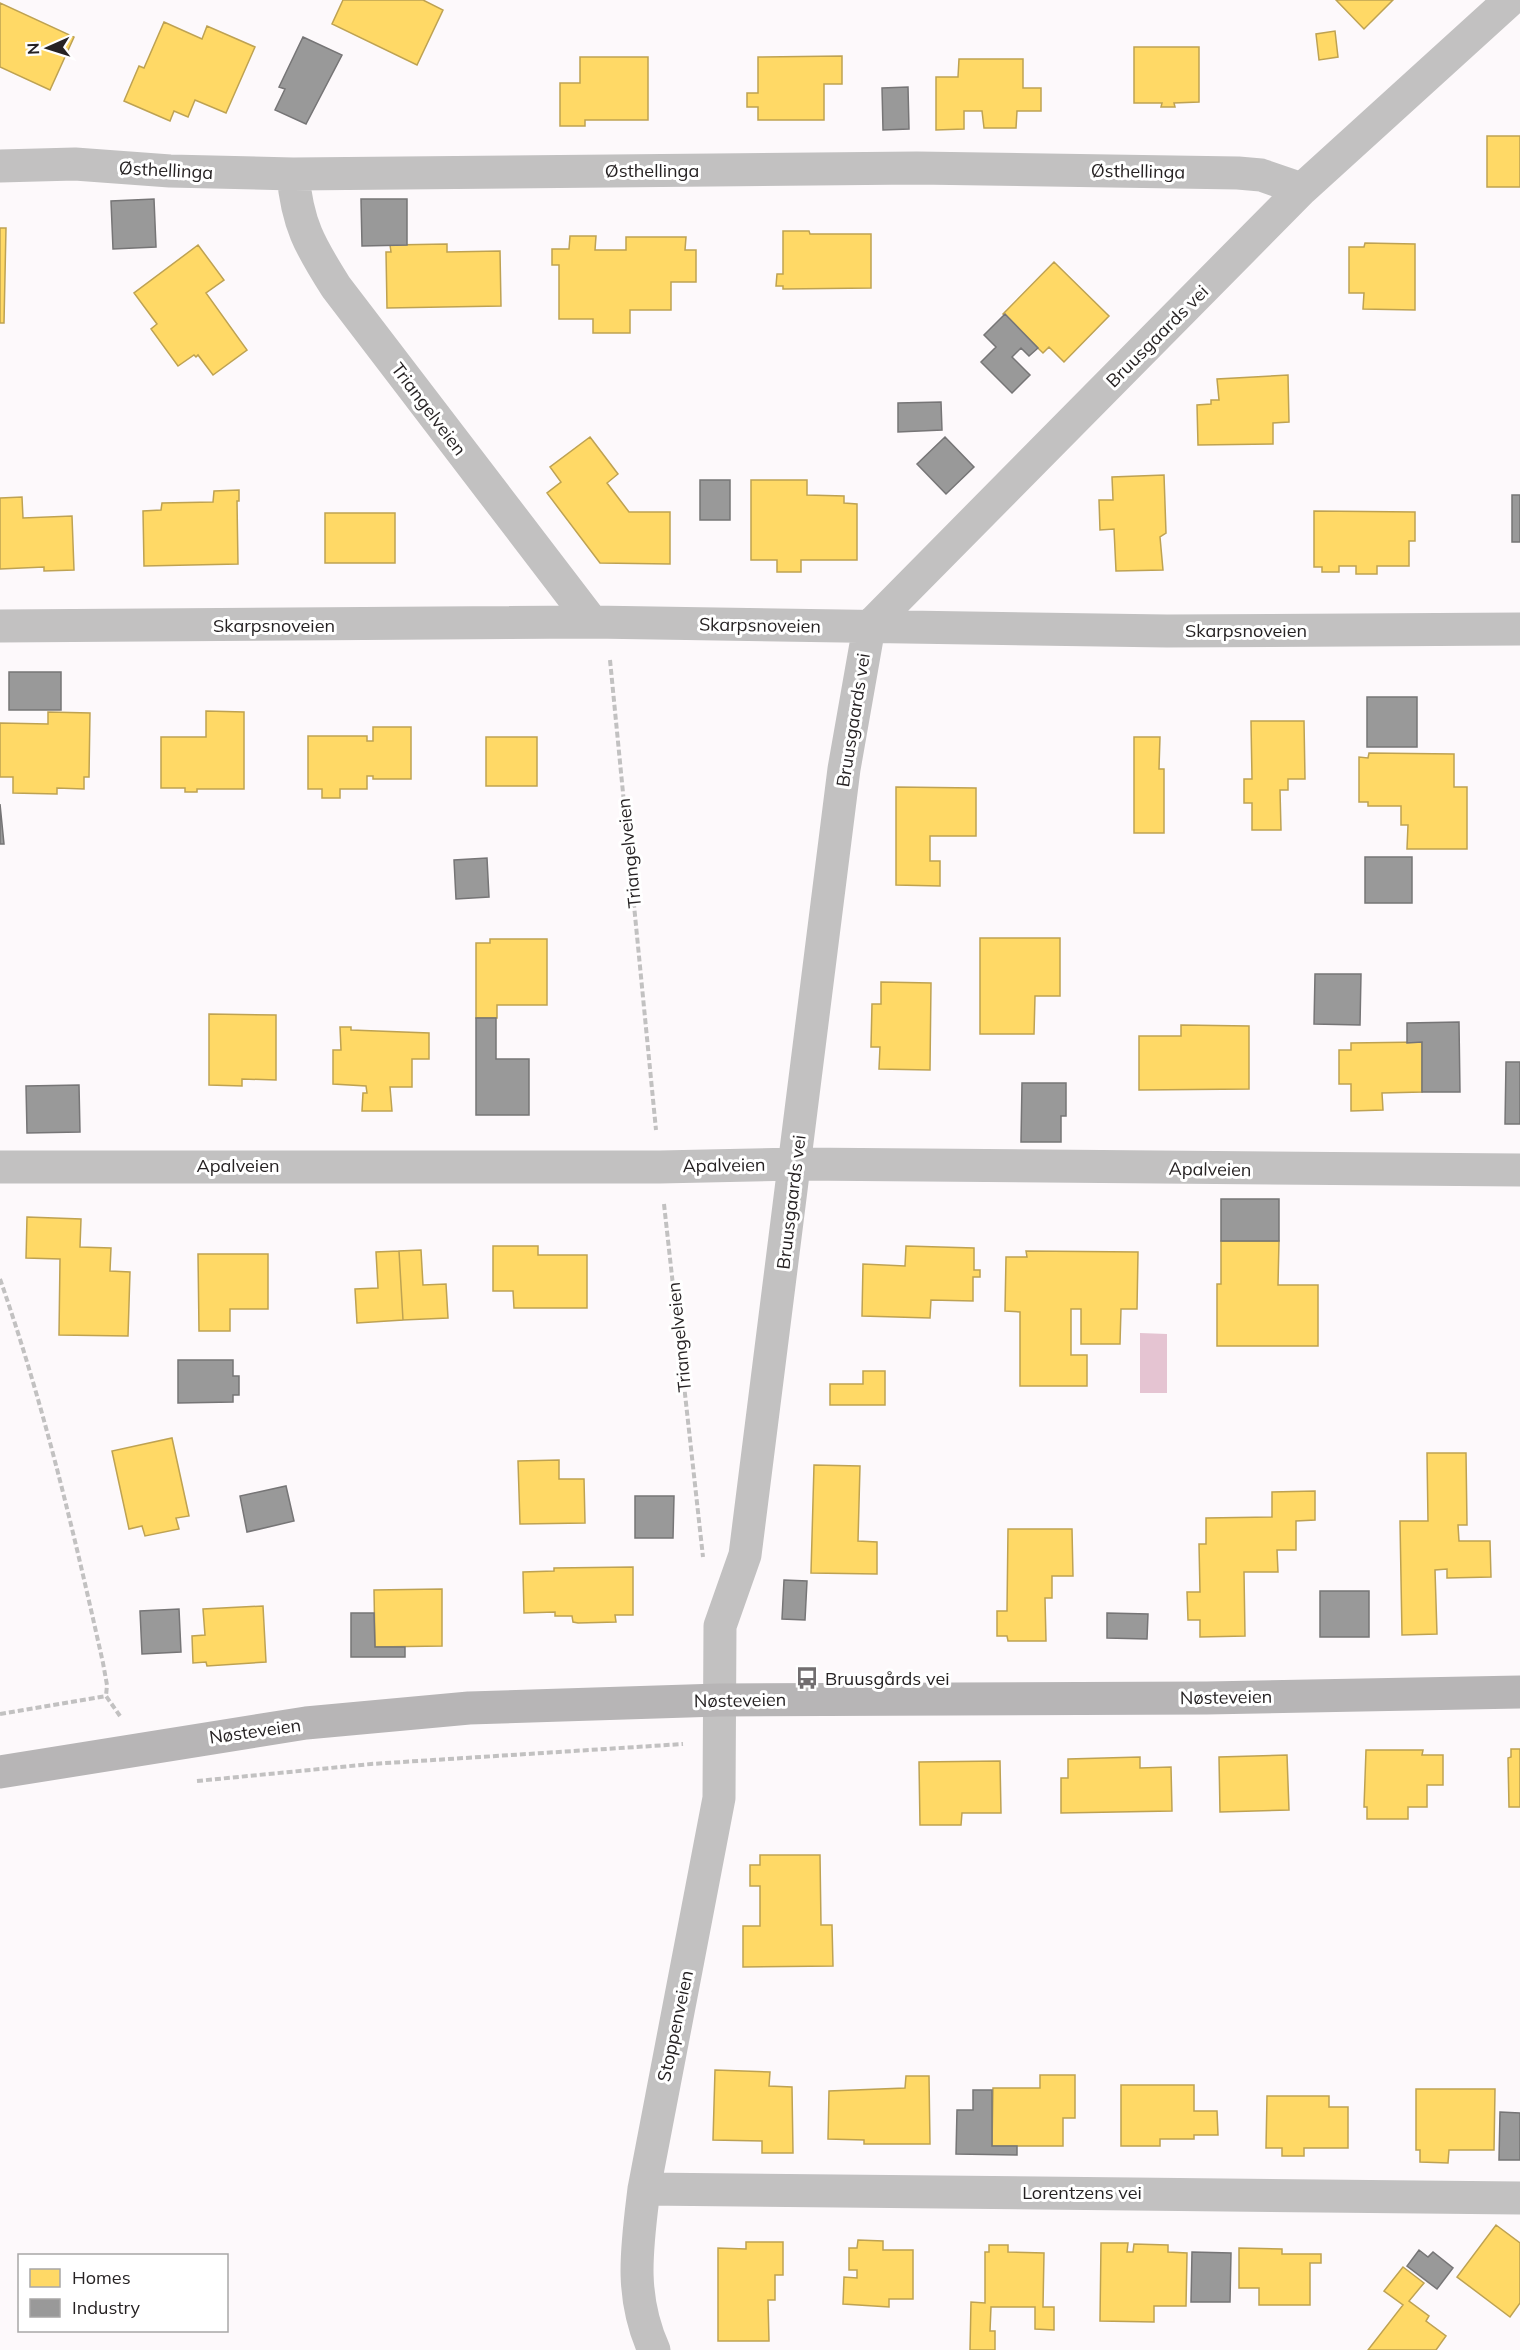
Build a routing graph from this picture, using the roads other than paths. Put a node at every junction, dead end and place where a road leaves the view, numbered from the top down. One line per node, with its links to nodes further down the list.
1 (1510, 0): 4 (street, Bruusgaards vei)
2 (0, 166): 3 (street, Østhellinga)
3 (293, 174): 4 (street, Østhellinga); 5 (street, Triangelveien)
4 (1302, 189): 7 (street, Bruusgaards vei)
5 (592, 622): 6 (street, Skarpsnoveien); 7 (street, Skarpsnoveien)
6 (0, 626)
7 (869, 627): 8 (street, Skarpsnoveien); 9 (street, Bruusgaards vei)
8 (1520, 629)
9 (796, 1164): 10 (street, Apalveien); 11 (street, Apalveien); 13 (street, Bruusgaards vei)
10 (0, 1167)
11 (1520, 1170)
12 (1520, 1692): 13 (main road, Nøsteveien)
13 (719, 1700): 14 (main road, Nøsteveien); 15 (street, Stoppenveien)
14 (0, 1772)
15 (644, 2189): 16 (street, Lorentzens vei); 17 (street, Stoppenveien)
16 (1520, 2198)
17 (654, 2350)

